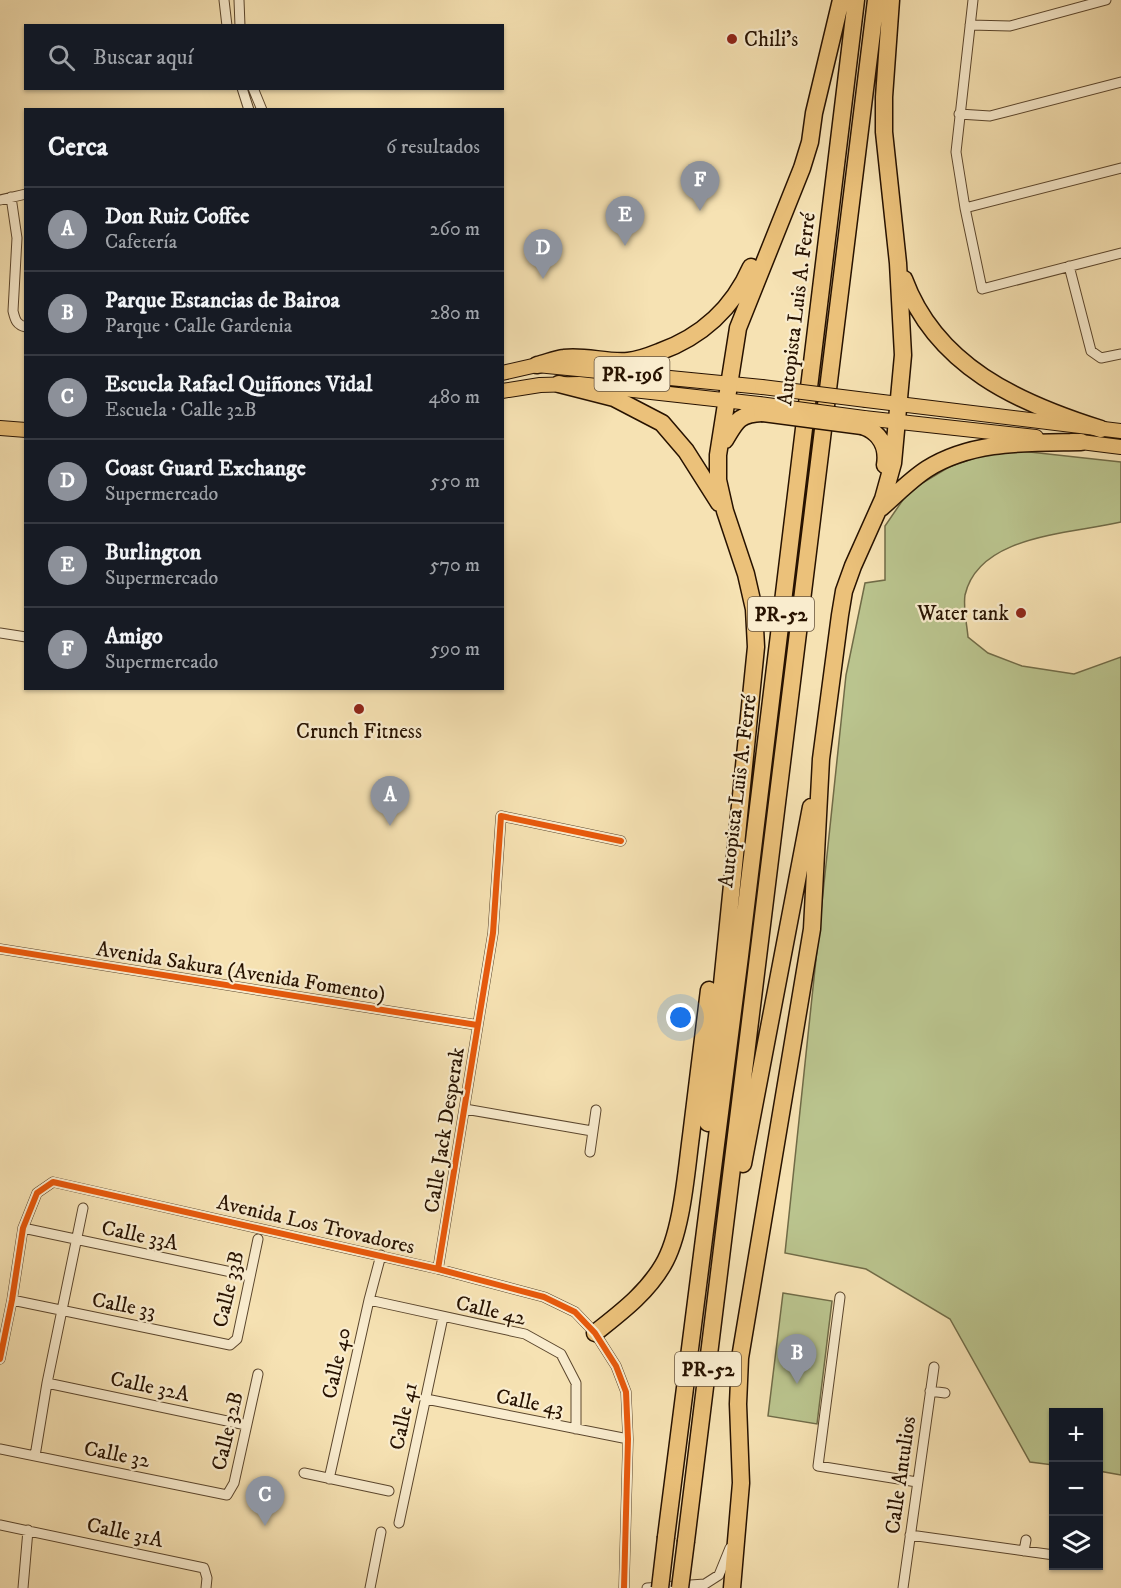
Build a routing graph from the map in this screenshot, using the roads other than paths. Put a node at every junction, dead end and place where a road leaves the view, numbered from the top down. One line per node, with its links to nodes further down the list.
1 (224, 0): 9 (street)
2 (239, 0): 10 (street)
3 (841, 0): 17 (highway)
4 (856, 0): 61 (highway, Autopista Luis A. Ferré / PR-52)
5 (876, 0): 58 (highway, Autopista Luis A. Ferré / PR-52)
6 (891, 0): 25 (highway)
7 (973, 0): 11 (street)
8 (1106, 0): 11 (street)
9 (227, 24)
10 (240, 24)
11 (970, 26): 18 (street)
12 (1121, 82): 18 (street)
13 (243, 90): 15 (street)
14 (254, 90): 16 (street)
15 (248, 108)
16 (261, 108)
17 (814, 113): 29 (highway); 33 (highway)
18 (959, 114): 23 (street)
19 (1121, 168): 23 (street)
20 (24, 194): 21 (street)
21 (10, 197): 22 (street); 27 (street)
22 (0, 200)
23 (964, 208): 26 (street)
24 (1121, 253): 26 (street)
25 (898, 262): 34 (highway); 39 (highway)
26 (1069, 266): 28 (street)
27 (24, 327)
28 (1121, 354)
29 (537, 365): 30 (main road, PR-196); 33 (main road, PR-196)
30 (504, 373)
31 (559, 384): 32 (main road, PR-196); 33 (main road, PR-196); 46 (highway)
32 (504, 391)
33 (728, 392): 34 (main road, PR-196, bridge); 35 (main road, PR-196); 44 (highway)
34 (899, 403): 37 (highway); 39 (main road, PR-196)
35 (760, 408): 36 (highway, bridge); 44 (highway)
36 (863, 422): 37 (main road); 45 (highway)
37 (897, 423): 42 (main road); 45 (highway)
38 (0, 428): 40 (main road)
39 (1101, 429): 41 (main road, PR-196)
40 (24, 430)
41 (1121, 431)
42 (1081, 442): 43 (main road); 45 (highway)
43 (1121, 447)
44 (719, 449): 46 (highway)
45 (878, 511): 50 (highway)
46 (725, 512): 49 (highway)
47 (0, 633): 48 (street)
48 (24, 637)
49 (744, 752): 61 (highway); 72 (highway)
50 (821, 759): 58 (highway); 95 (highway)
51 (621, 841): 53 (street, Calle Jack Desperak)
52 (0, 949): 53 (street, Avenida Sakura (Avenida Fomento))
53 (477, 1025): 54 (street, Calle Jack Desperak)
54 (465, 1109): 56 (street); 65 (street, Calle Jack Desperak)
55 (596, 1110): 56 (street)
56 (592, 1131): 57 (street)
57 (590, 1152)
58 (729, 1197): 107 (highway, Autopista Luis A. Ferré / PR-52, bridge)
59 (83, 1208): 63 (street)
60 (23, 1228): 63 (street, Calle 33A); 64 (street, Avenida Los Trovadores); 69 (street, Avenida Los Trovadores)
61 (705, 1228): 106 (highway, Autopista Luis A. Ferré / PR-52, bridge)
62 (258, 1239): 66 (street, Calle 33B)
63 (76, 1240): 66 (street, Calle 33A); 70 (street)
64 (381, 1255): 65 (street, Avenida Los Trovadores); 68 (street, Calle 40)
65 (438, 1269): 72 (street, Avenida Los Trovadores)
66 (250, 1276): 73 (street, Calle 33B)
67 (840, 1298): 88 (street)
68 (369, 1299): 71 (street, Calle 42); 87 (street, Calle 40)
69 (12, 1300): 70 (street, Calle 33); 74 (street, Avenida Los Trovadores)
70 (62, 1311): 73 (street, Calle 33); 77 (street)
71 (443, 1317): 80 (street, Calle 41); 82 (street, Calle 42)
72 (595, 1333): 83 (street, Avenida Los Trovadores)
73 (230, 1345)
74 (0, 1355)
75 (934, 1366): 78 (street, Calle Antulios)
76 (258, 1374): 81 (street, Calle 32B)
77 (47, 1383): 81 (street, Calle 32A); 85 (street)
78 (930, 1390): 79 (street); 88 (street, Calle Antulios)
79 (945, 1393)
80 (426, 1399): 82 (street, Calle 43); 91 (street, Calle 41)
81 (246, 1425): 90 (street, Calle 32B)
82 (576, 1429): 83 (street, Calle 43)
83 (628, 1439): 104 (street, Avenida Los Trovadores)
84 (0, 1449): 85 (street, Calle 32)
85 (35, 1456): 90 (street, Calle 32)
86 (304, 1473): 87 (street)
87 (329, 1479): 89 (street)
88 (917, 1482): 96 (street, Calle Antulios)
89 (389, 1491)
90 (226, 1495)
91 (399, 1523)
92 (0, 1525): 93 (street)
93 (28, 1530): 101 (street); 102 (street, Calle 31A)
94 (381, 1532): 103 (street)
95 (736, 1535): 100 (street); 108 (highway)
96 (910, 1535): 98 (street); 109 (street, Calle Antulios)
97 (1026, 1539): 98 (street)
98 (1024, 1551): 99 (street)
99 (1049, 1555)
100 (709, 1586): 105 (street)
101 (23, 1588)
102 (206, 1588)
103 (370, 1588)
104 (624, 1588)
105 (647, 1588)
106 (660, 1588)
107 (680, 1588)
108 (732, 1588)
109 (903, 1588)

